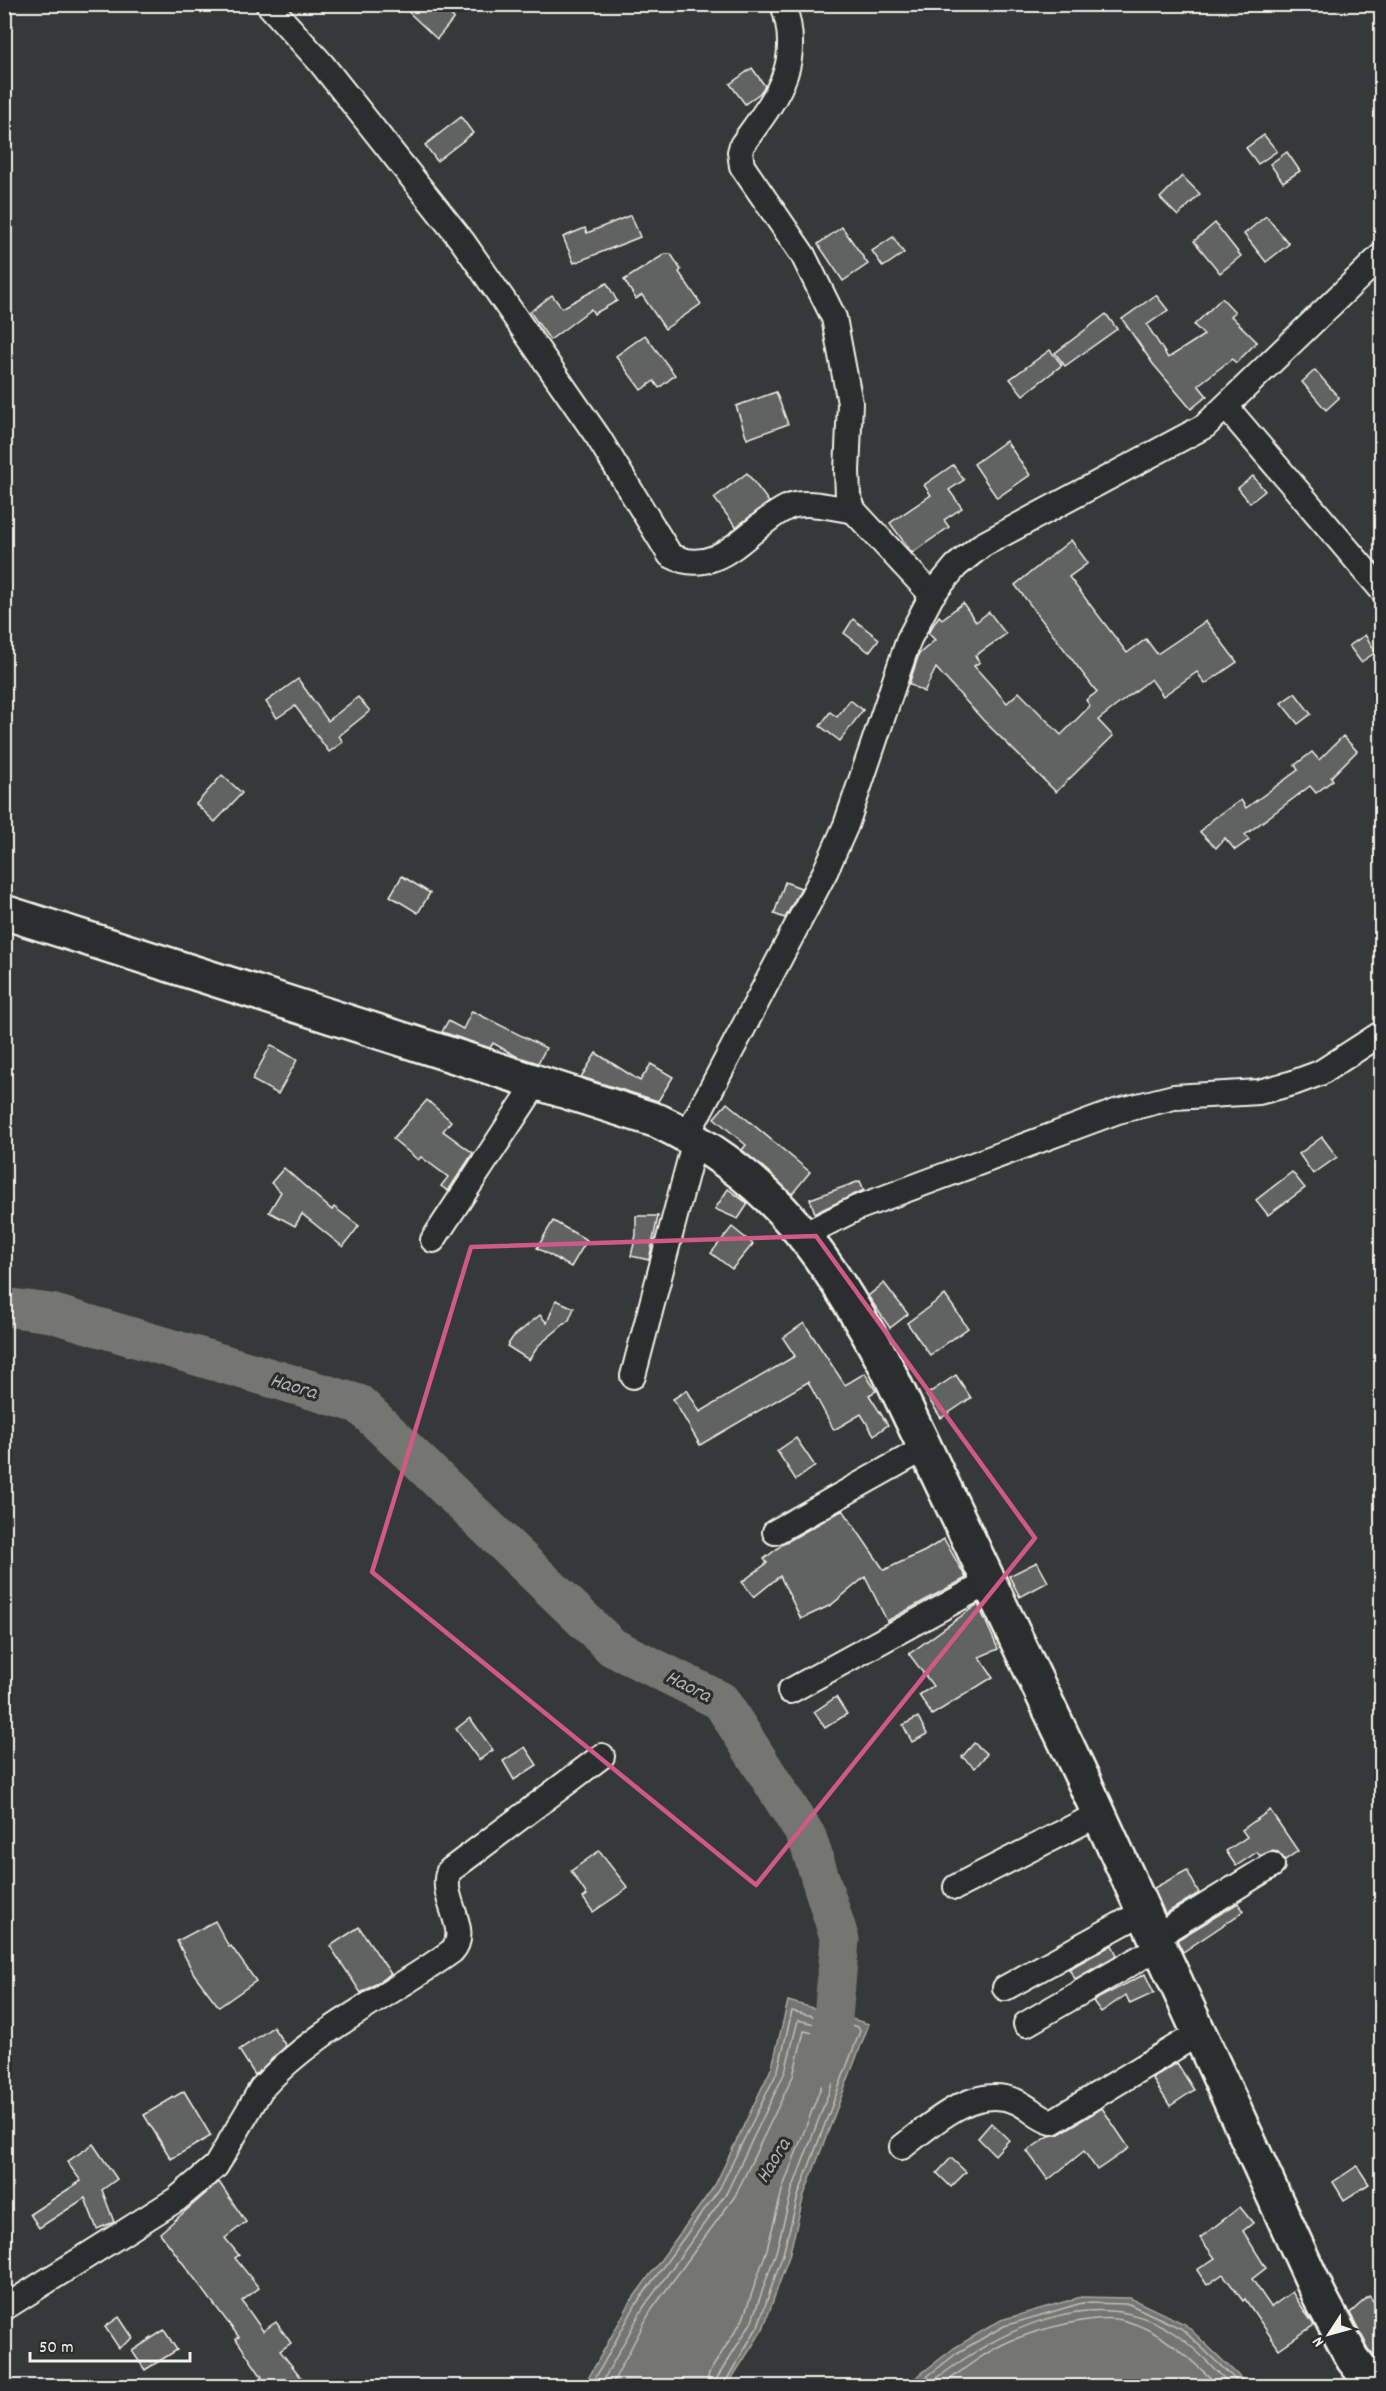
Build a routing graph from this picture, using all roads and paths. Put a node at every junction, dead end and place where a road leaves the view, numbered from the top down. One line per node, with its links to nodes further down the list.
1 (268, 4): 5 (street)
2 (783, 4): 5 (street)
3 (1382, 255): 4 (street)
4 (1227, 408): 6 (street); 7 (street)
5 (854, 511): 7 (street)
6 (1382, 590)
7 (932, 595): 11 (street)
8 (4, 912): 10 (street)
9 (1382, 1034): 12 (street)
10 (537, 1082): 11 (street); 13 (street)
11 (691, 1137): 12 (street); 14 (street)
12 (805, 1234): 15 (street)
13 (433, 1239)
14 (633, 1376)
15 (925, 1448): 16 (street); 17 (street)
16 (775, 1532)
17 (989, 1582): 18 (street); 20 (street)
18 (790, 1691)
19 (602, 1756): 28 (street)
20 (1099, 1814): 22 (street); 23 (street)
21 (1272, 1865): 23 (street)
22 (956, 1887)
23 (1153, 1932): 24 (street); 25 (street); 26 (street)
24 (1005, 1988)
25 (1026, 2024)
26 (1198, 2033): 27 (street); 29 (street)
27 (902, 2147)
28 (4, 2308)
29 (1374, 2386)

